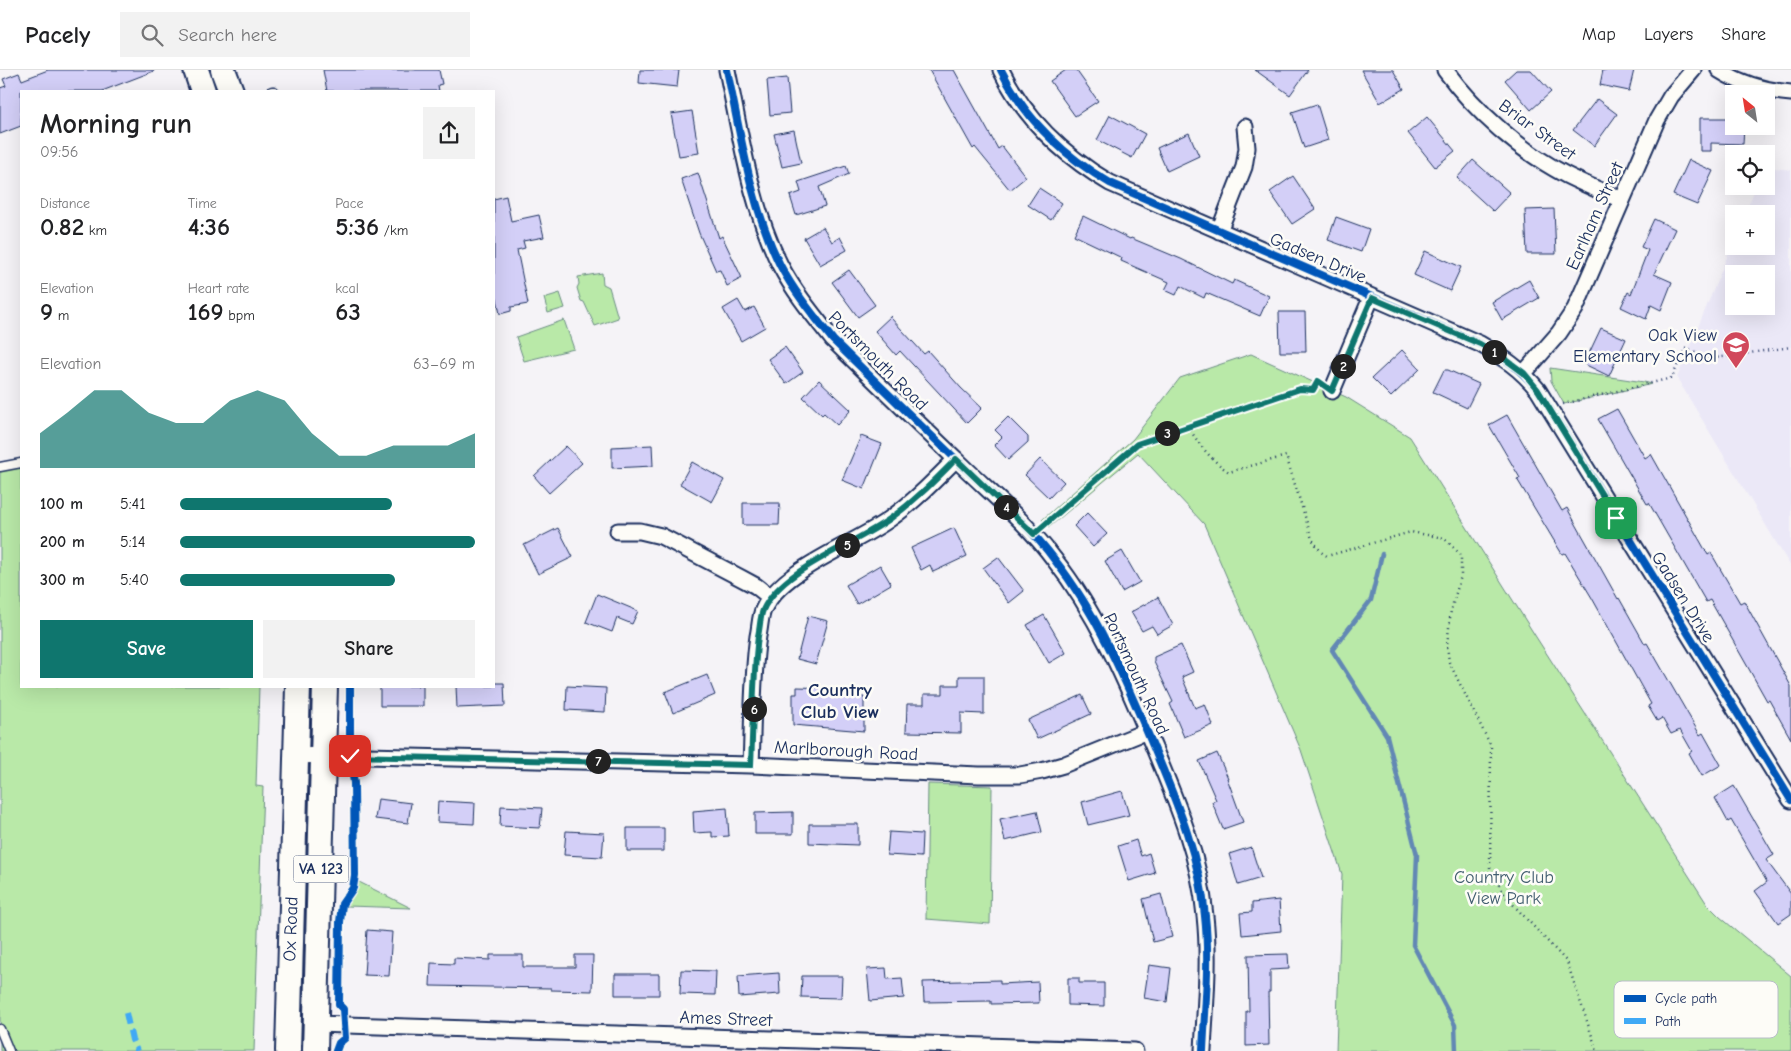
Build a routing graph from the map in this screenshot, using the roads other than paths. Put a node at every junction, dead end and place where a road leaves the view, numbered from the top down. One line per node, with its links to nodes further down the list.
1 (196, 70): 8 (main road)
2 (223, 70): 9 (main road)
3 (727, 70): 17 (street, Portsmouth Road)
4 (1002, 70): 13 (street, Gadsen Drive)
5 (1446, 70): 12 (street, Briar Street)
6 (1693, 70): 12 (street, Earlham Street)
7 (1719, 70): 10 (street)
8 (203, 90)
9 (231, 90)
10 (1791, 93)
11 (1245, 127): 13 (street)
12 (1622, 200): 15 (street, Earlham Street)
13 (1219, 231): 14 (street, Gadsen Drive)
14 (1372, 298): 15 (street, Gadsen Drive); 16 (street)
15 (1524, 373): 28 (street, Gadsen Drive)
16 (1332, 391)
17 (956, 459): 21 (street); 24 (street, Portsmouth Road)
18 (20, 463): 19 (lane)
19 (0, 467)
20 (618, 531): 21 (street)
21 (770, 597): 27 (street)
22 (298, 688): 26 (main road, Ox Road / VA 123)
23 (325, 688): 25 (main road, Ox Road / VA 123)
24 (1147, 731): 27 (street, Marlborough Road); 36 (street, Portsmouth Road)
25 (324, 755): 26 (street, Marlborough Road); 27 (street, Marlborough Road); 29 (main road, Ox Road / VA 123)
26 (297, 756): 33 (main road, Ox Road / VA 123)
27 (751, 765)
28 (1791, 800)
29 (316, 1024): 31 (street, Ames Street); 34 (main road, Ox Road / VA 123)
30 (0, 1029): 32 (lane)
31 (1026, 1049): 35 (street, Ames Street)
32 (9, 1051)
33 (288, 1051)
34 (315, 1051)
35 (1135, 1051)
36 (1203, 1051)

